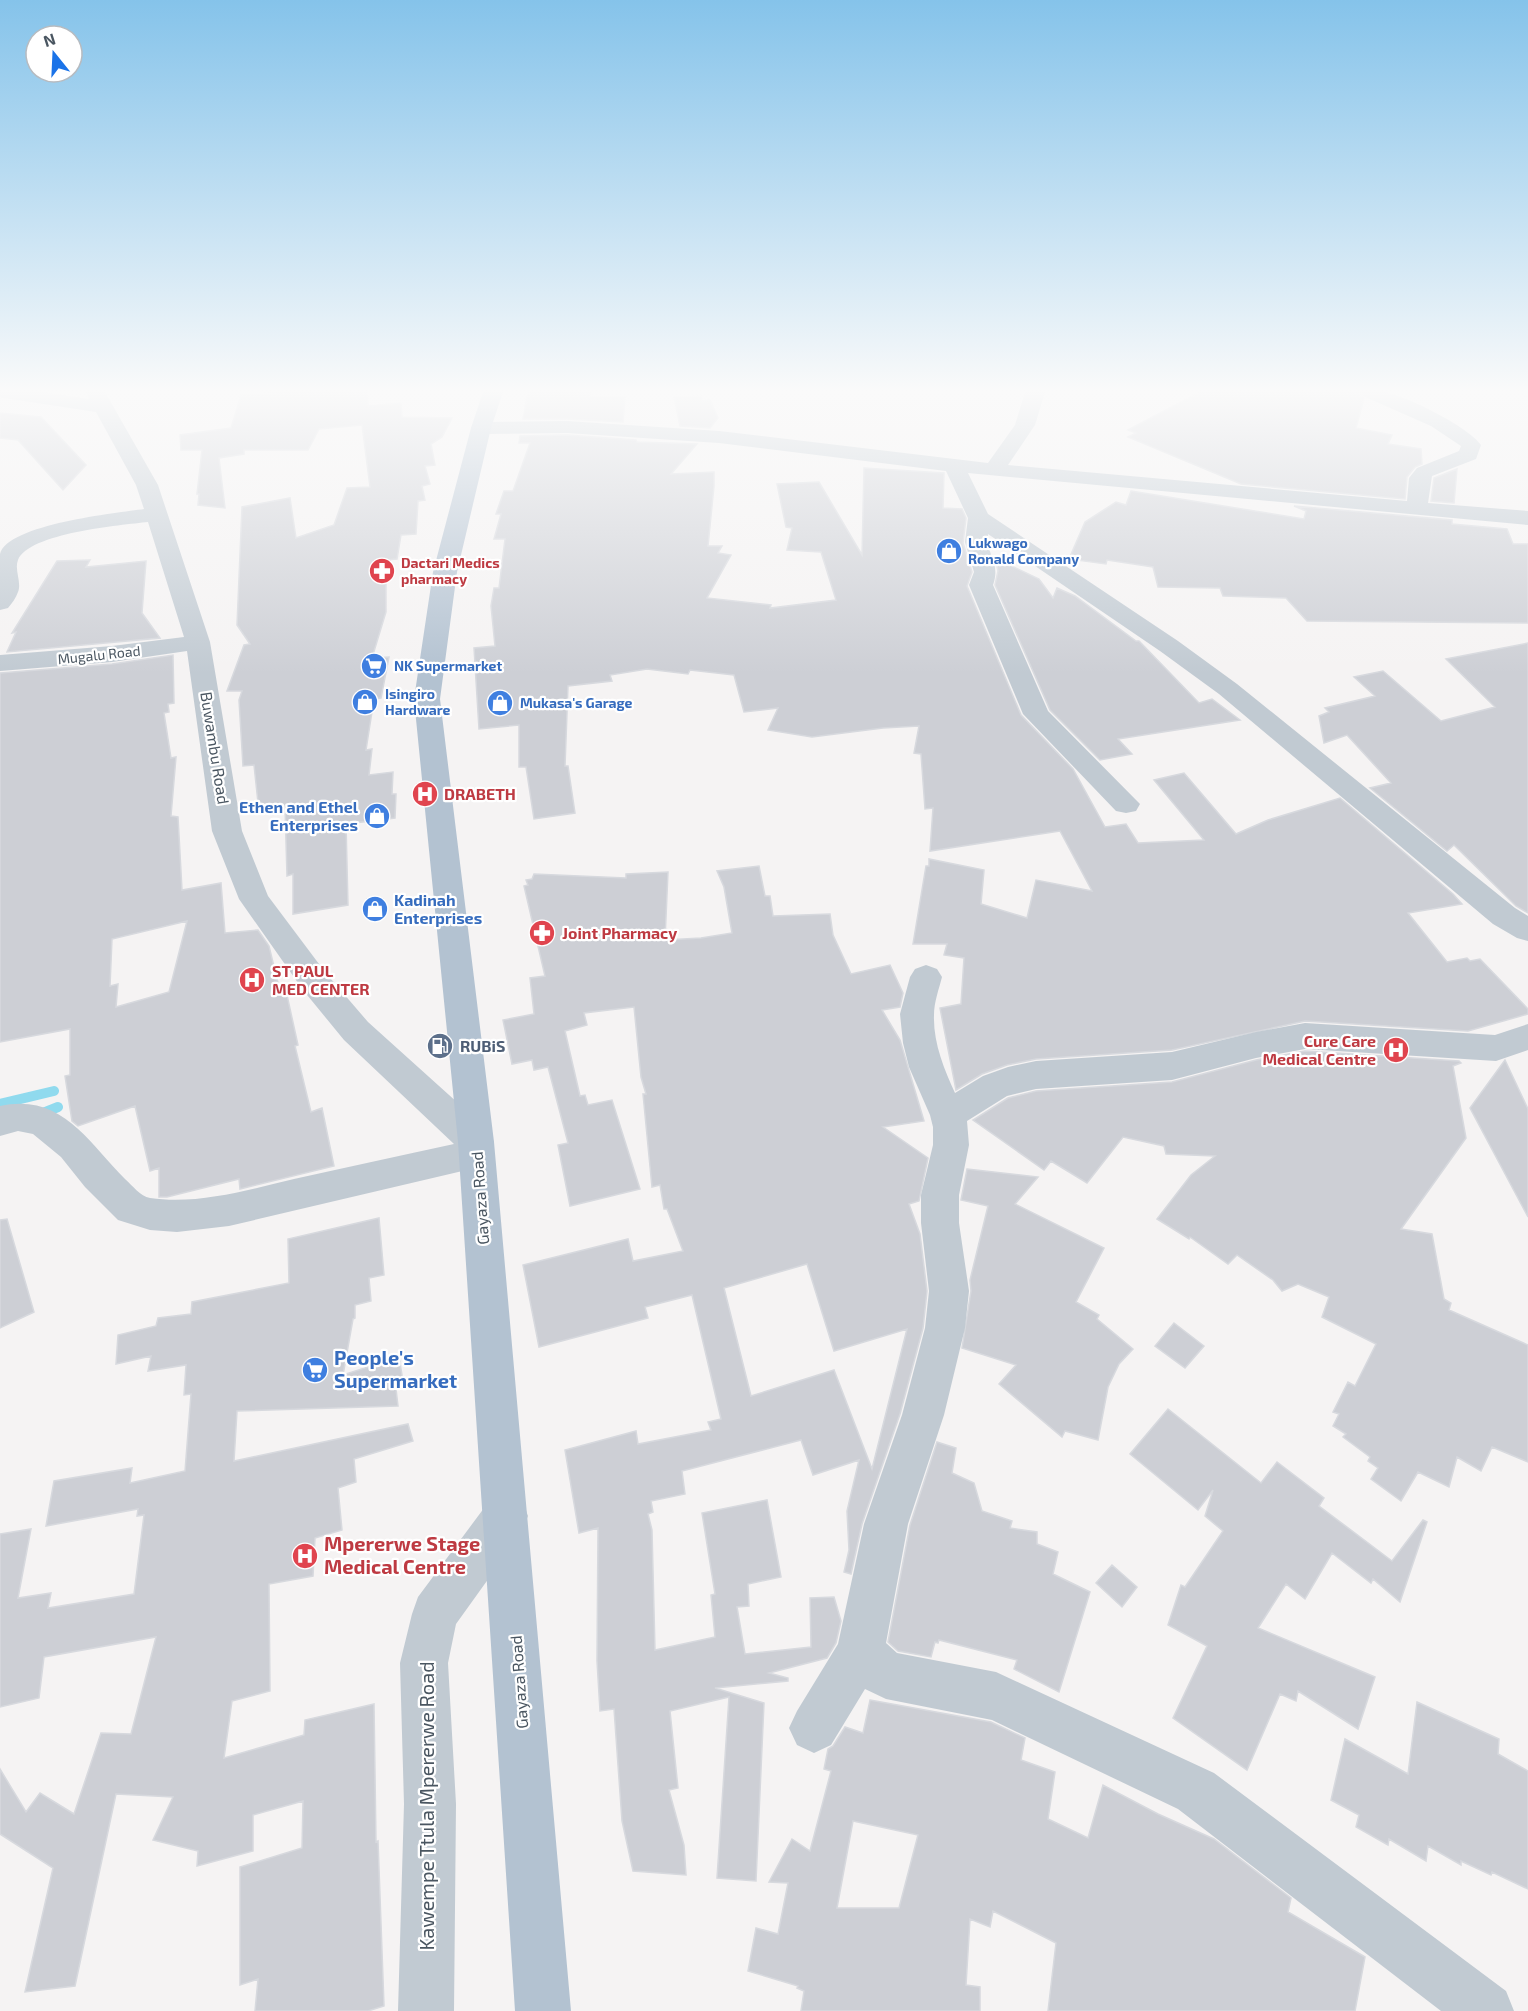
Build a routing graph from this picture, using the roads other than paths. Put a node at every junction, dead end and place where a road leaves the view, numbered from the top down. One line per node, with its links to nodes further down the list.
1 (147, 486): 7 (street, Buwambu Road)
2 (467, 486): 19 (main road, Gayaza Road)
3 (964, 486): 8 (street)
4 (1165, 486): 6 (street)
5 (1419, 486): 6 (street)
6 (1417, 509): 9 (street)
7 (157, 514): 10 (street); 11 (street, Buwambu Road)
8 (979, 518): 13 (street); 14 (street)
9 (1528, 518)
10 (0, 603)
11 (198, 642): 12 (street, Mugalu Road); 19 (street, Buwambu Road)
12 (0, 663)
13 (1126, 804)
14 (1528, 930)
15 (926, 977): 17 (street)
16 (1528, 1037): 17 (street)
17 (948, 1115): 21 (street)
18 (0, 1121): 19 (street)
19 (476, 1148): 20 (main road, Gayaza Road)
20 (506, 1516): 23 (street, Kawempe Ttula Mpererwe Road); 24 (main road, Gayaza Road)
21 (860, 1653): 22 (street); 25 (street)
22 (814, 1728)
23 (426, 2011)
24 (543, 2011)
25 (1486, 2011)

